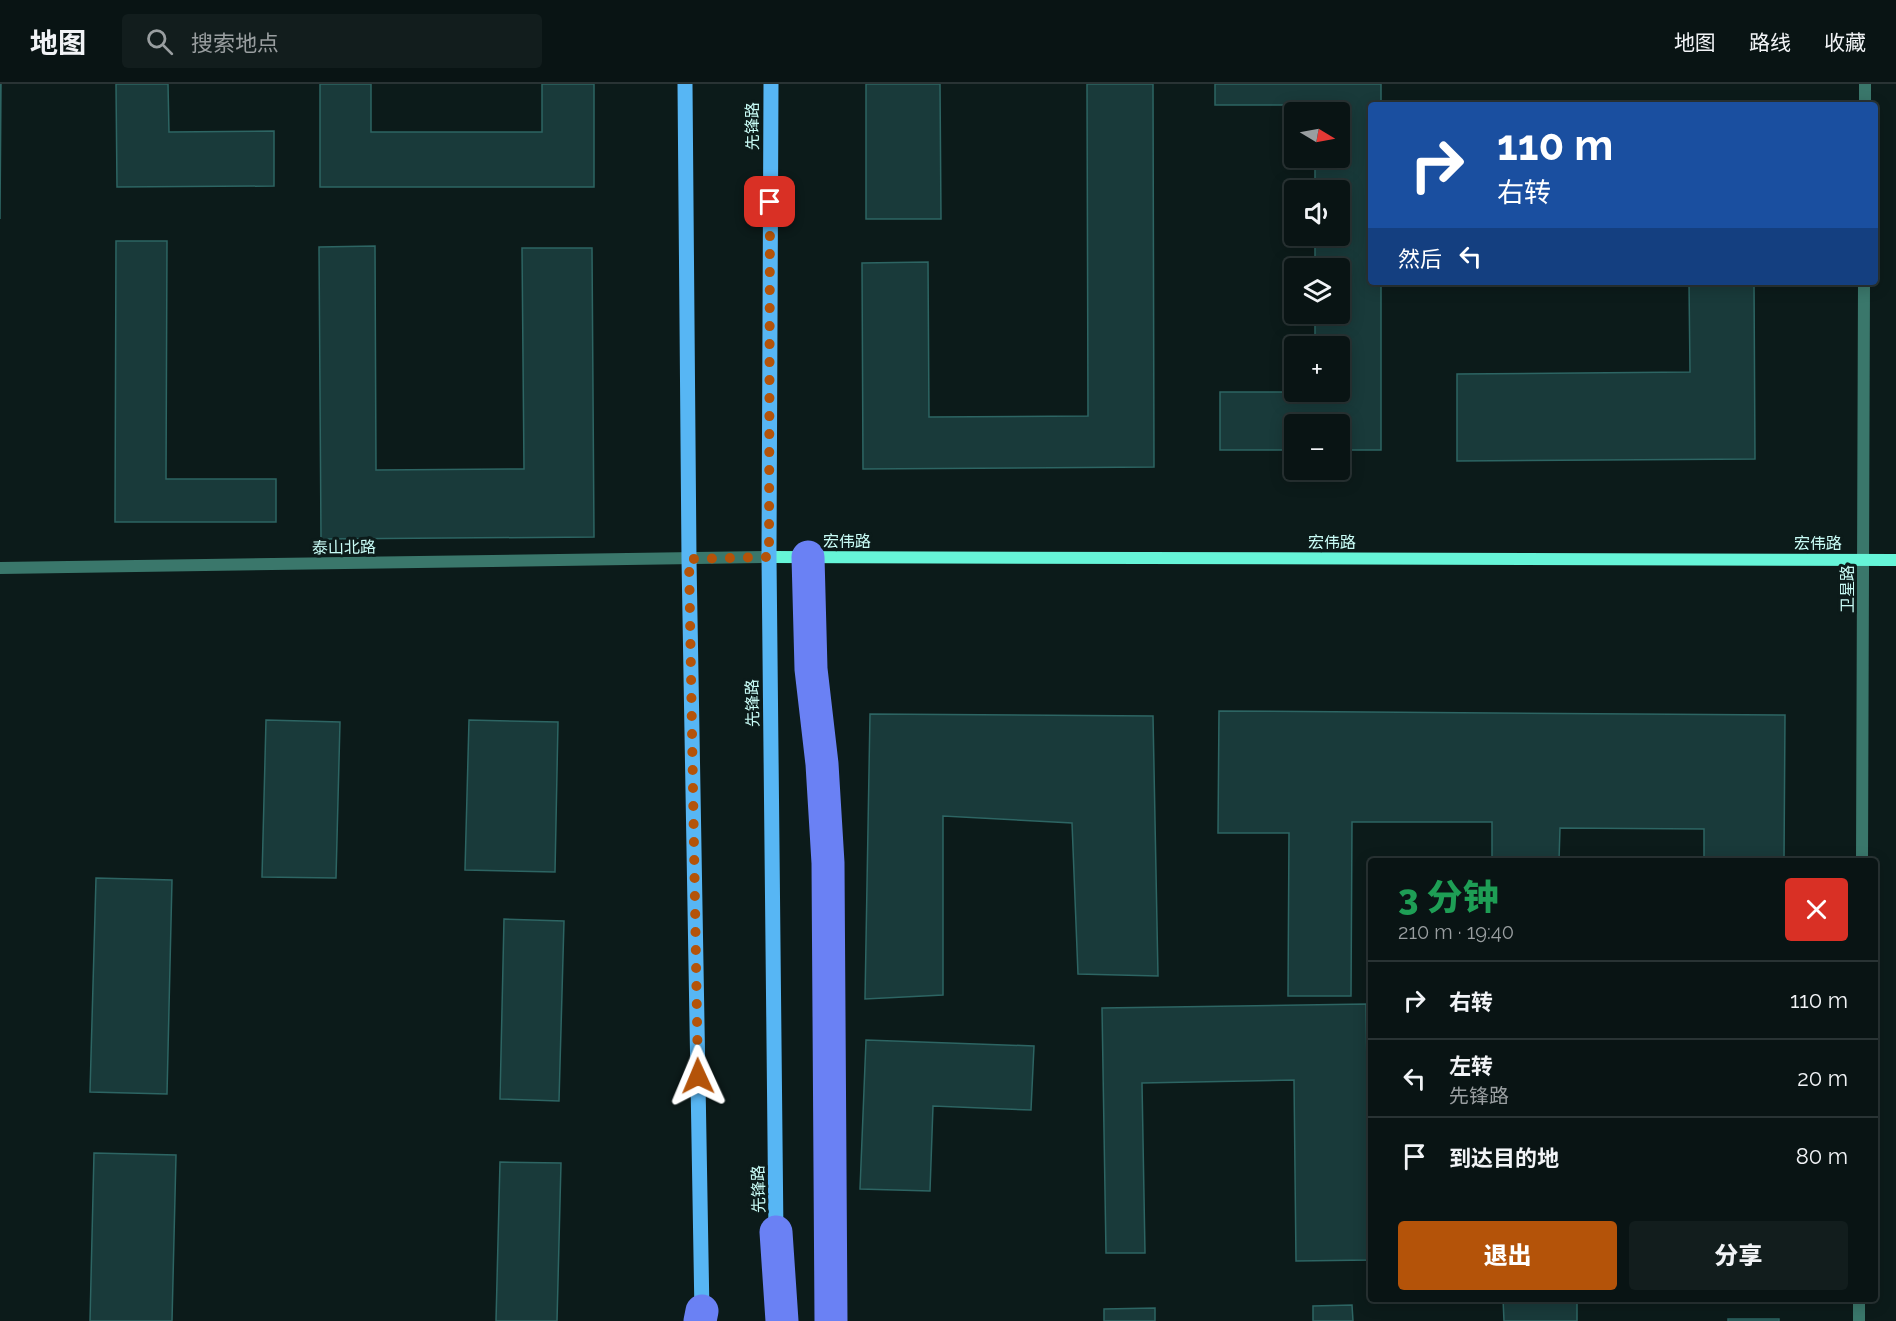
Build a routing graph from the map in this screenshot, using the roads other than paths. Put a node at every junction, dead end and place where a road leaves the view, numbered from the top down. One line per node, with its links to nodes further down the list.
1 (685, 84): 8 (main road)
2 (771, 84): 6 (main road, 先锋路)
3 (1864, 84): 4 (street)
4 (1864, 102)
5 (1864, 285): 9 (street, 卫星路)
6 (769, 557): 7 (main road, 宏伟路); 8 (street, 泰山北路); 13 (main road, 先锋路)
7 (807, 557): 9 (main road, 宏伟路); 18 (highway)
8 (689, 559): 11 (street, 泰山北路); 15 (main road)
9 (1864, 560): 10 (main road, 宏伟路); 12 (street, 卫星路)
10 (1896, 560)
11 (0, 568)
12 (1862, 858)
13 (776, 1232): 16 (main road, 先锋路); 17 (highway)
14 (1859, 1302): 19 (street)
15 (702, 1318)
16 (773, 1321)
17 (782, 1321)
18 (831, 1321)
19 (1859, 1321)

